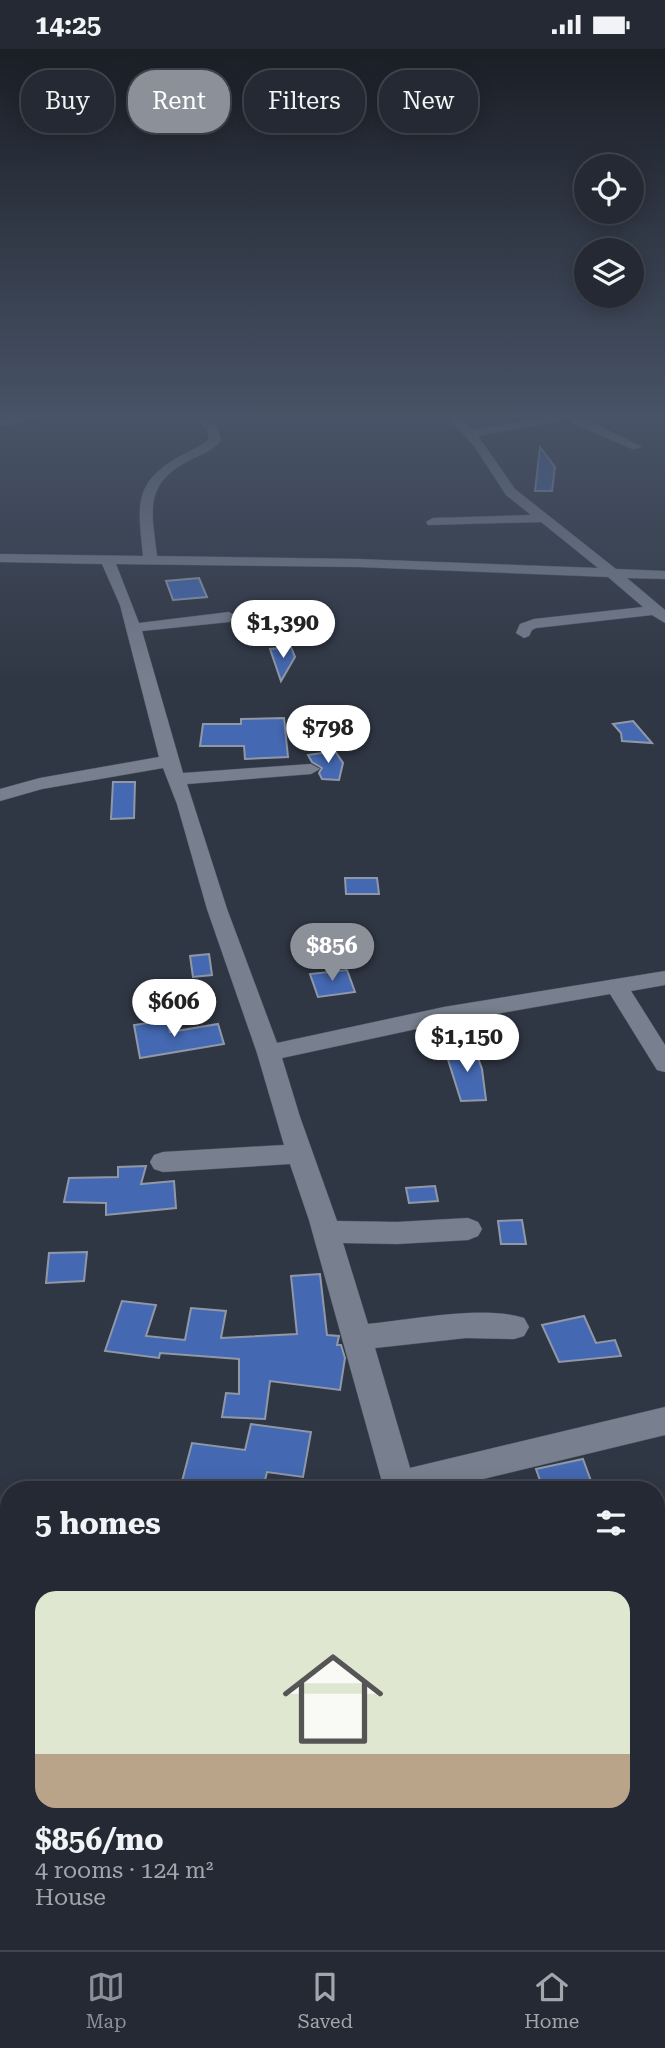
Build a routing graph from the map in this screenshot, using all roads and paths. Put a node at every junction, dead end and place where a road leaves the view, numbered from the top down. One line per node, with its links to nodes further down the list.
1 (144, 505): 7 (street)
2 (527, 505): 3 (street)
3 (545, 518): 4 (street); 8 (street)
4 (433, 522)
5 (0, 558): 6 (street)
6 (108, 561): 7 (street); 12 (street)
7 (151, 561): 8 (street)
8 (616, 574): 9 (street); 10 (street)
9 (665, 575)
10 (661, 614): 13 (street)
11 (229, 617): 12 (street)
12 (132, 628): 15 (street)
13 (524, 633)
14 (311, 769): 15 (street)
15 (173, 770): 16 (street); 19 (street)
16 (0, 795)
17 (665, 978): 18 (street)
18 (617, 988): 19 (street); 20 (street)
19 (269, 1053): 21 (street)
20 (665, 1063)
21 (299, 1154): 22 (street); 24 (street)
22 (163, 1162)
23 (468, 1229): 24 (street)
24 (326, 1231): 26 (street)
25 (514, 1327): 26 (street)
26 (356, 1338): 28 (street)
27 (665, 1422): 29 (street)
28 (398, 1481)
29 (424, 1481)

